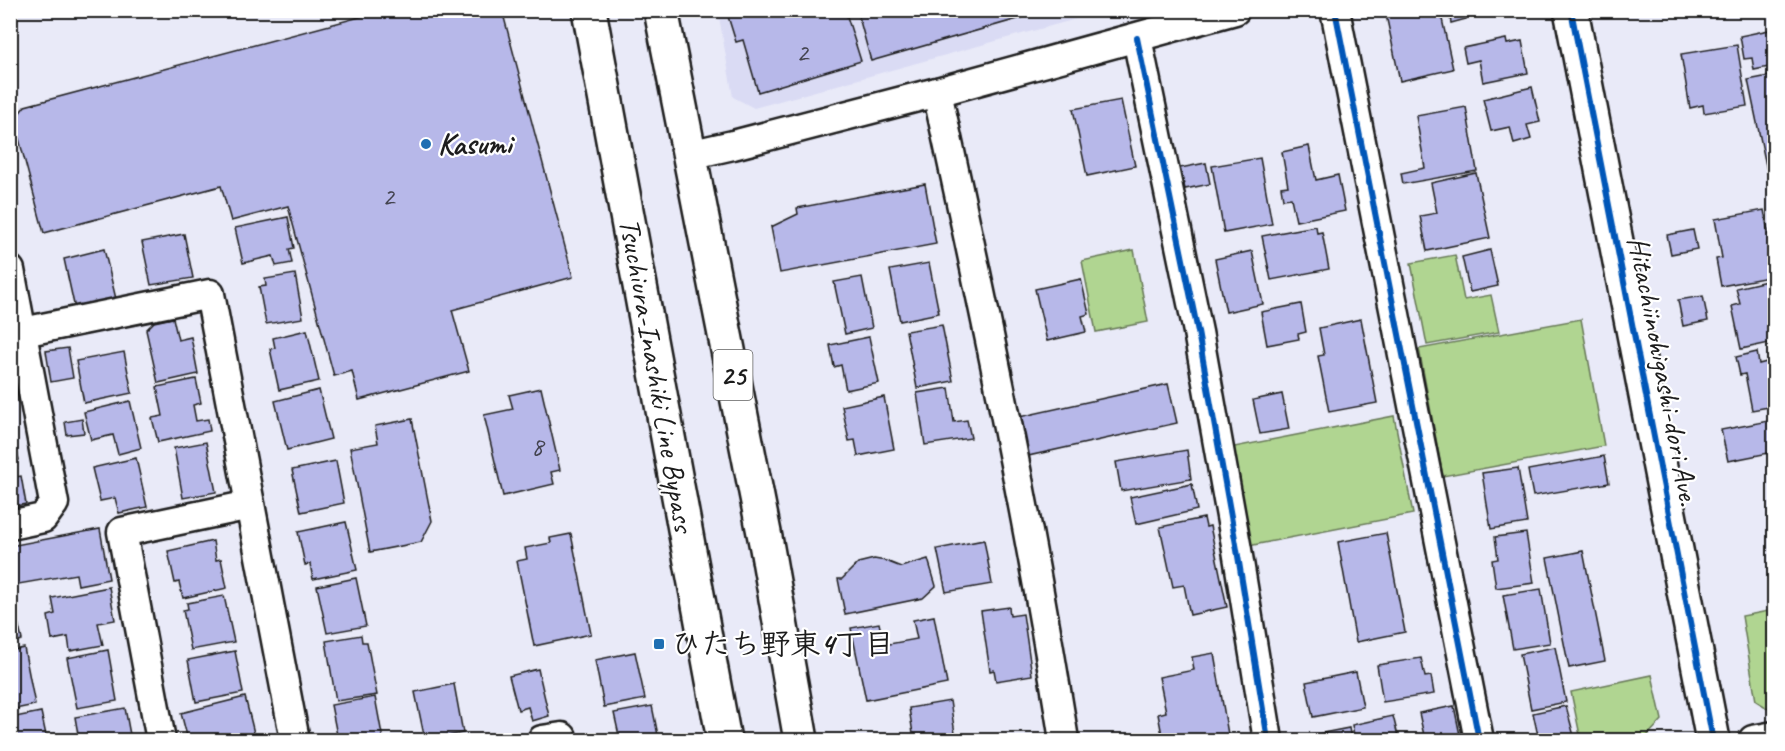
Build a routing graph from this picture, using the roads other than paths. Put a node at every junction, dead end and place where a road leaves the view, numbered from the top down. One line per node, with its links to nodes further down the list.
1 (589, 10): 18 (main road, Tsuchiura-Inashiki Line Bypass)
2 (661, 10): 8 (main road, 25)
3 (1235, 10): 6 (street)
4 (1335, 10): 22 (street)
5 (1571, 10): 23 (main road, Hitachiinohigashi-dori Ave.)
6 (1137, 38): 7 (street); 21 (street)
7 (937, 92): 8 (street); 20 (street)
8 (690, 155): 19 (main road, 25)
9 (10, 270): 10 (street)
10 (23, 332): 11 (street); 12 (street)
11 (250, 505): 14 (street); 15 (street)
12 (10, 525)
13 (1774, 736): 24 (street)
14 (161, 741)
15 (295, 741)
16 (542, 741): 17 (street)
17 (563, 741)
18 (724, 741)
19 (801, 741)
20 (1064, 741)
21 (1268, 741)
22 (1479, 741)
23 (1713, 741)
24 (1753, 741)

